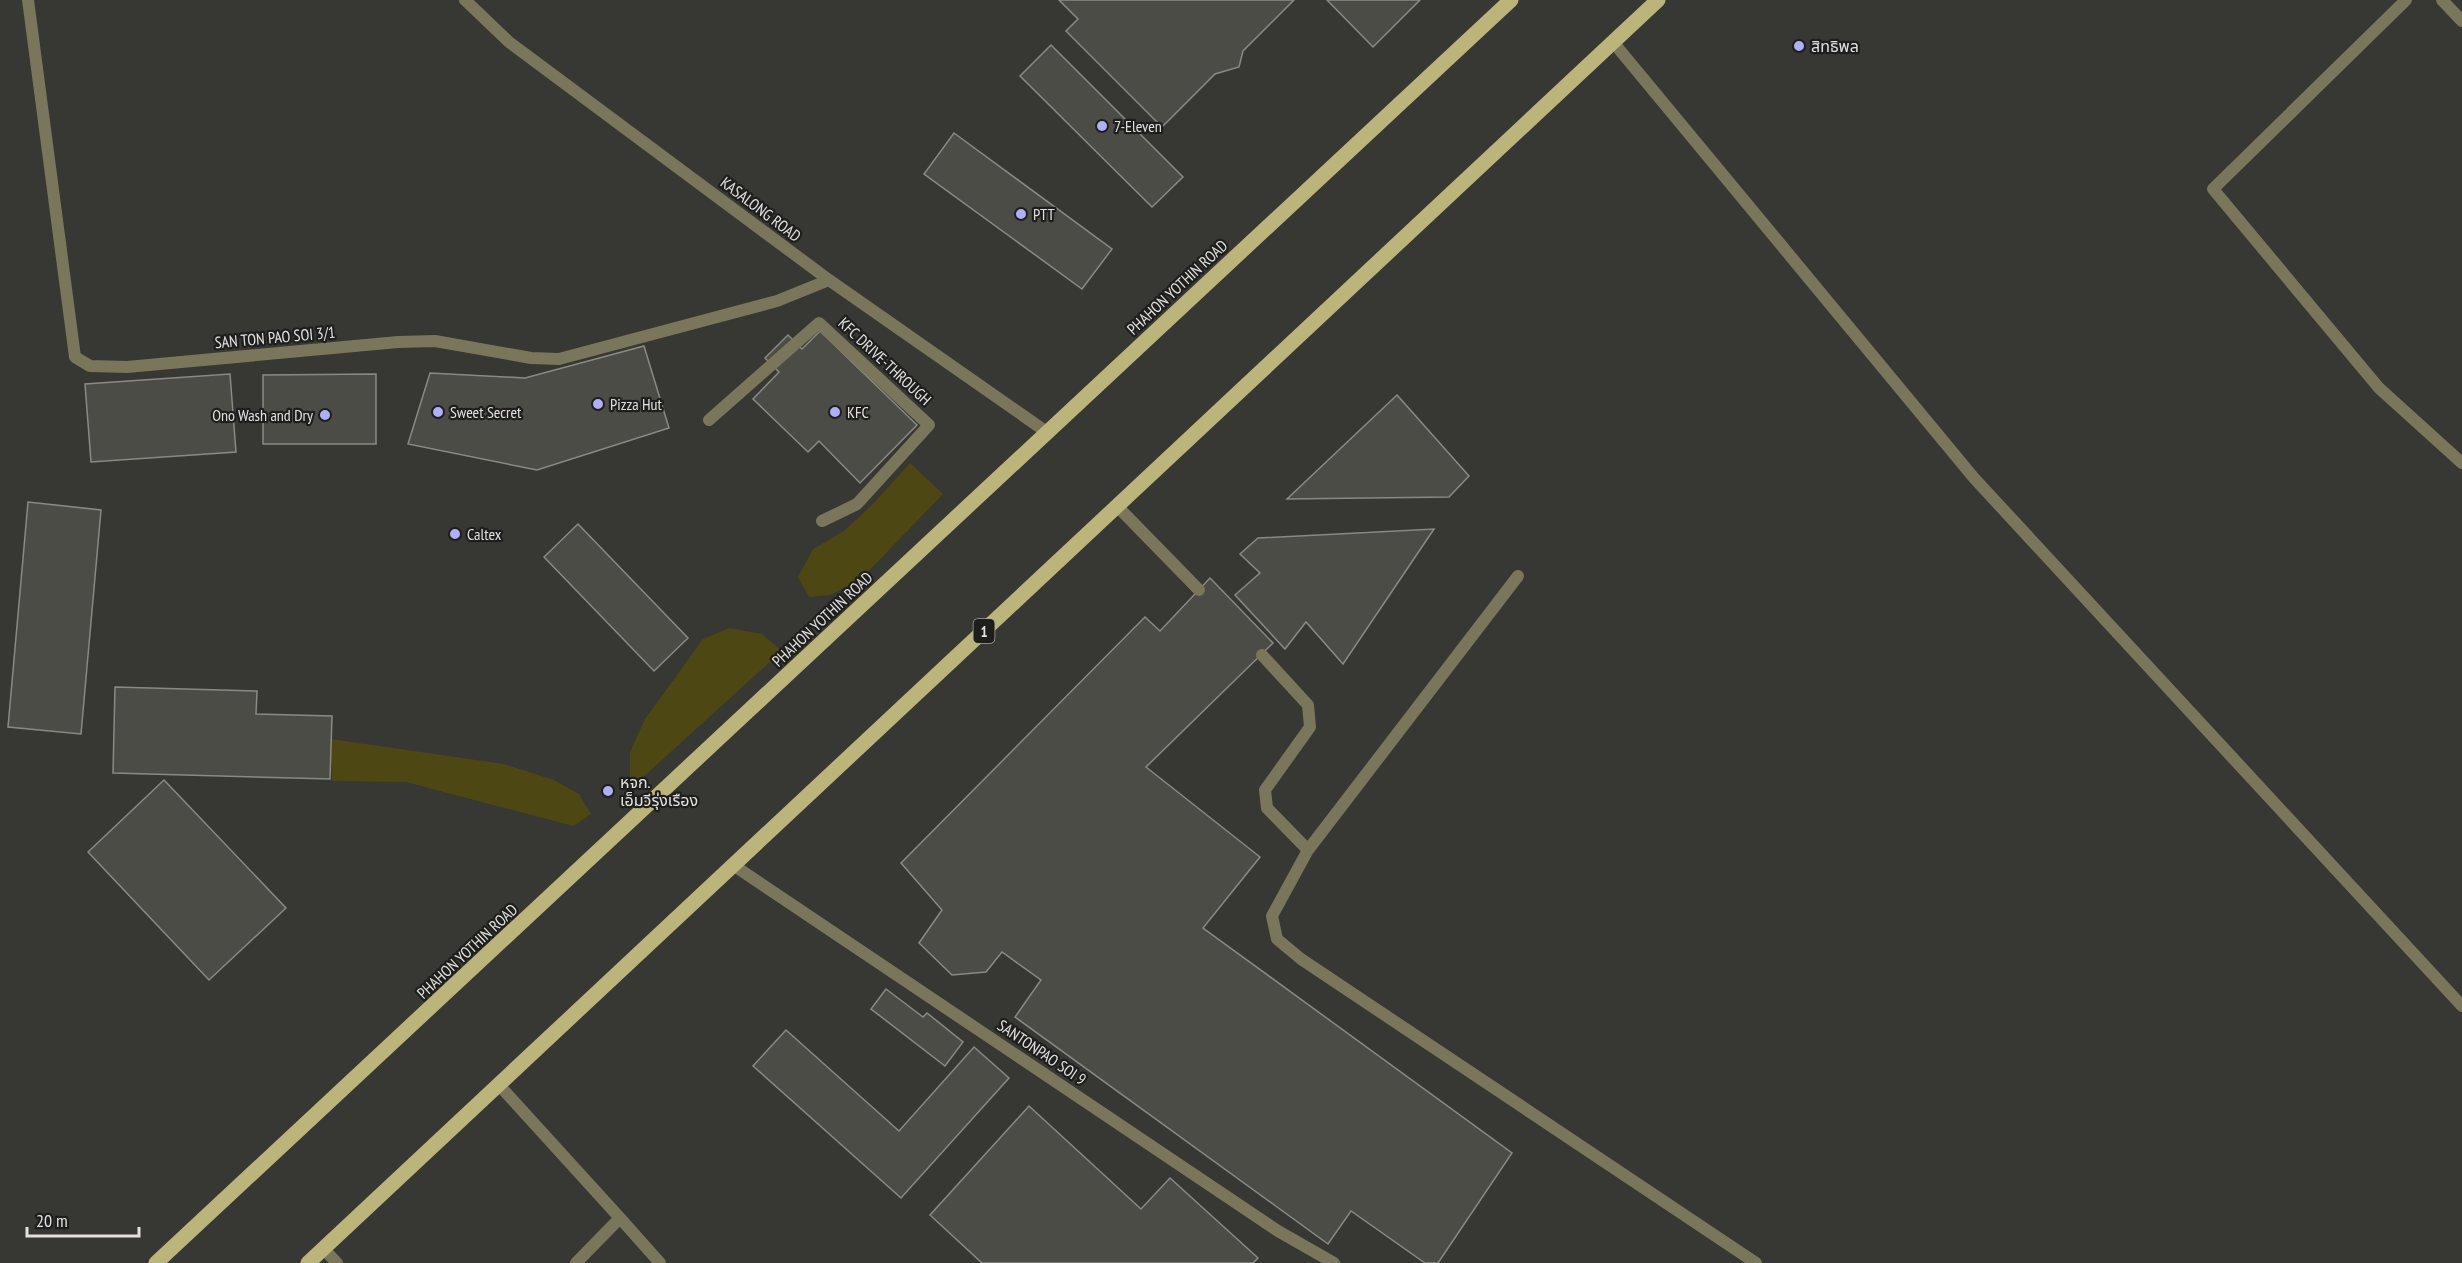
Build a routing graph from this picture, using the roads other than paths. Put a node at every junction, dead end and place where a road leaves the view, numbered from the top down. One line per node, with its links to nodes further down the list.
1 (28, 0): 9 (street, SAN TON PAO SOI 3/1)
2 (465, 0): 9 (street, KASALONG ROAD)
3 (1511, 0): 11 (main road, PHAHON YOTHIN ROAD)
4 (1658, 0): 8 (main road, 1)
5 (2406, 0): 12 (street)
6 (2442, 0): 7 (street)
7 (2462, 21)
8 (1613, 42): 13 (main road, 1); 20 (street)
9 (829, 280): 11 (street, KASALONG ROAD)
10 (709, 420): 14 (street, KFC DRIVE-THROUGH)
11 (1048, 433): 24 (main road, PHAHON YOTHIN ROAD)
12 (2462, 463)
13 (1117, 506): 16 (street); 19 (main road, 1)
14 (822, 521)
15 (1518, 576): 18 (street)
16 (1198, 590)
17 (1262, 655): 18 (street)
18 (1308, 850): 30 (street)
19 (734, 865): 21 (main road, 1); 29 (street, SANTONPAO SOI 9)
20 (2462, 1006)
21 (499, 1085): 22 (street); 23 (main road, 1)
22 (620, 1218): 27 (street); 28 (street)
23 (324, 1249): 25 (main road, 1); 26 (street)
24 (156, 1263)
25 (308, 1263)
26 (337, 1263)
27 (576, 1263)
28 (660, 1263)
29 (1334, 1263)
30 (1756, 1263)

